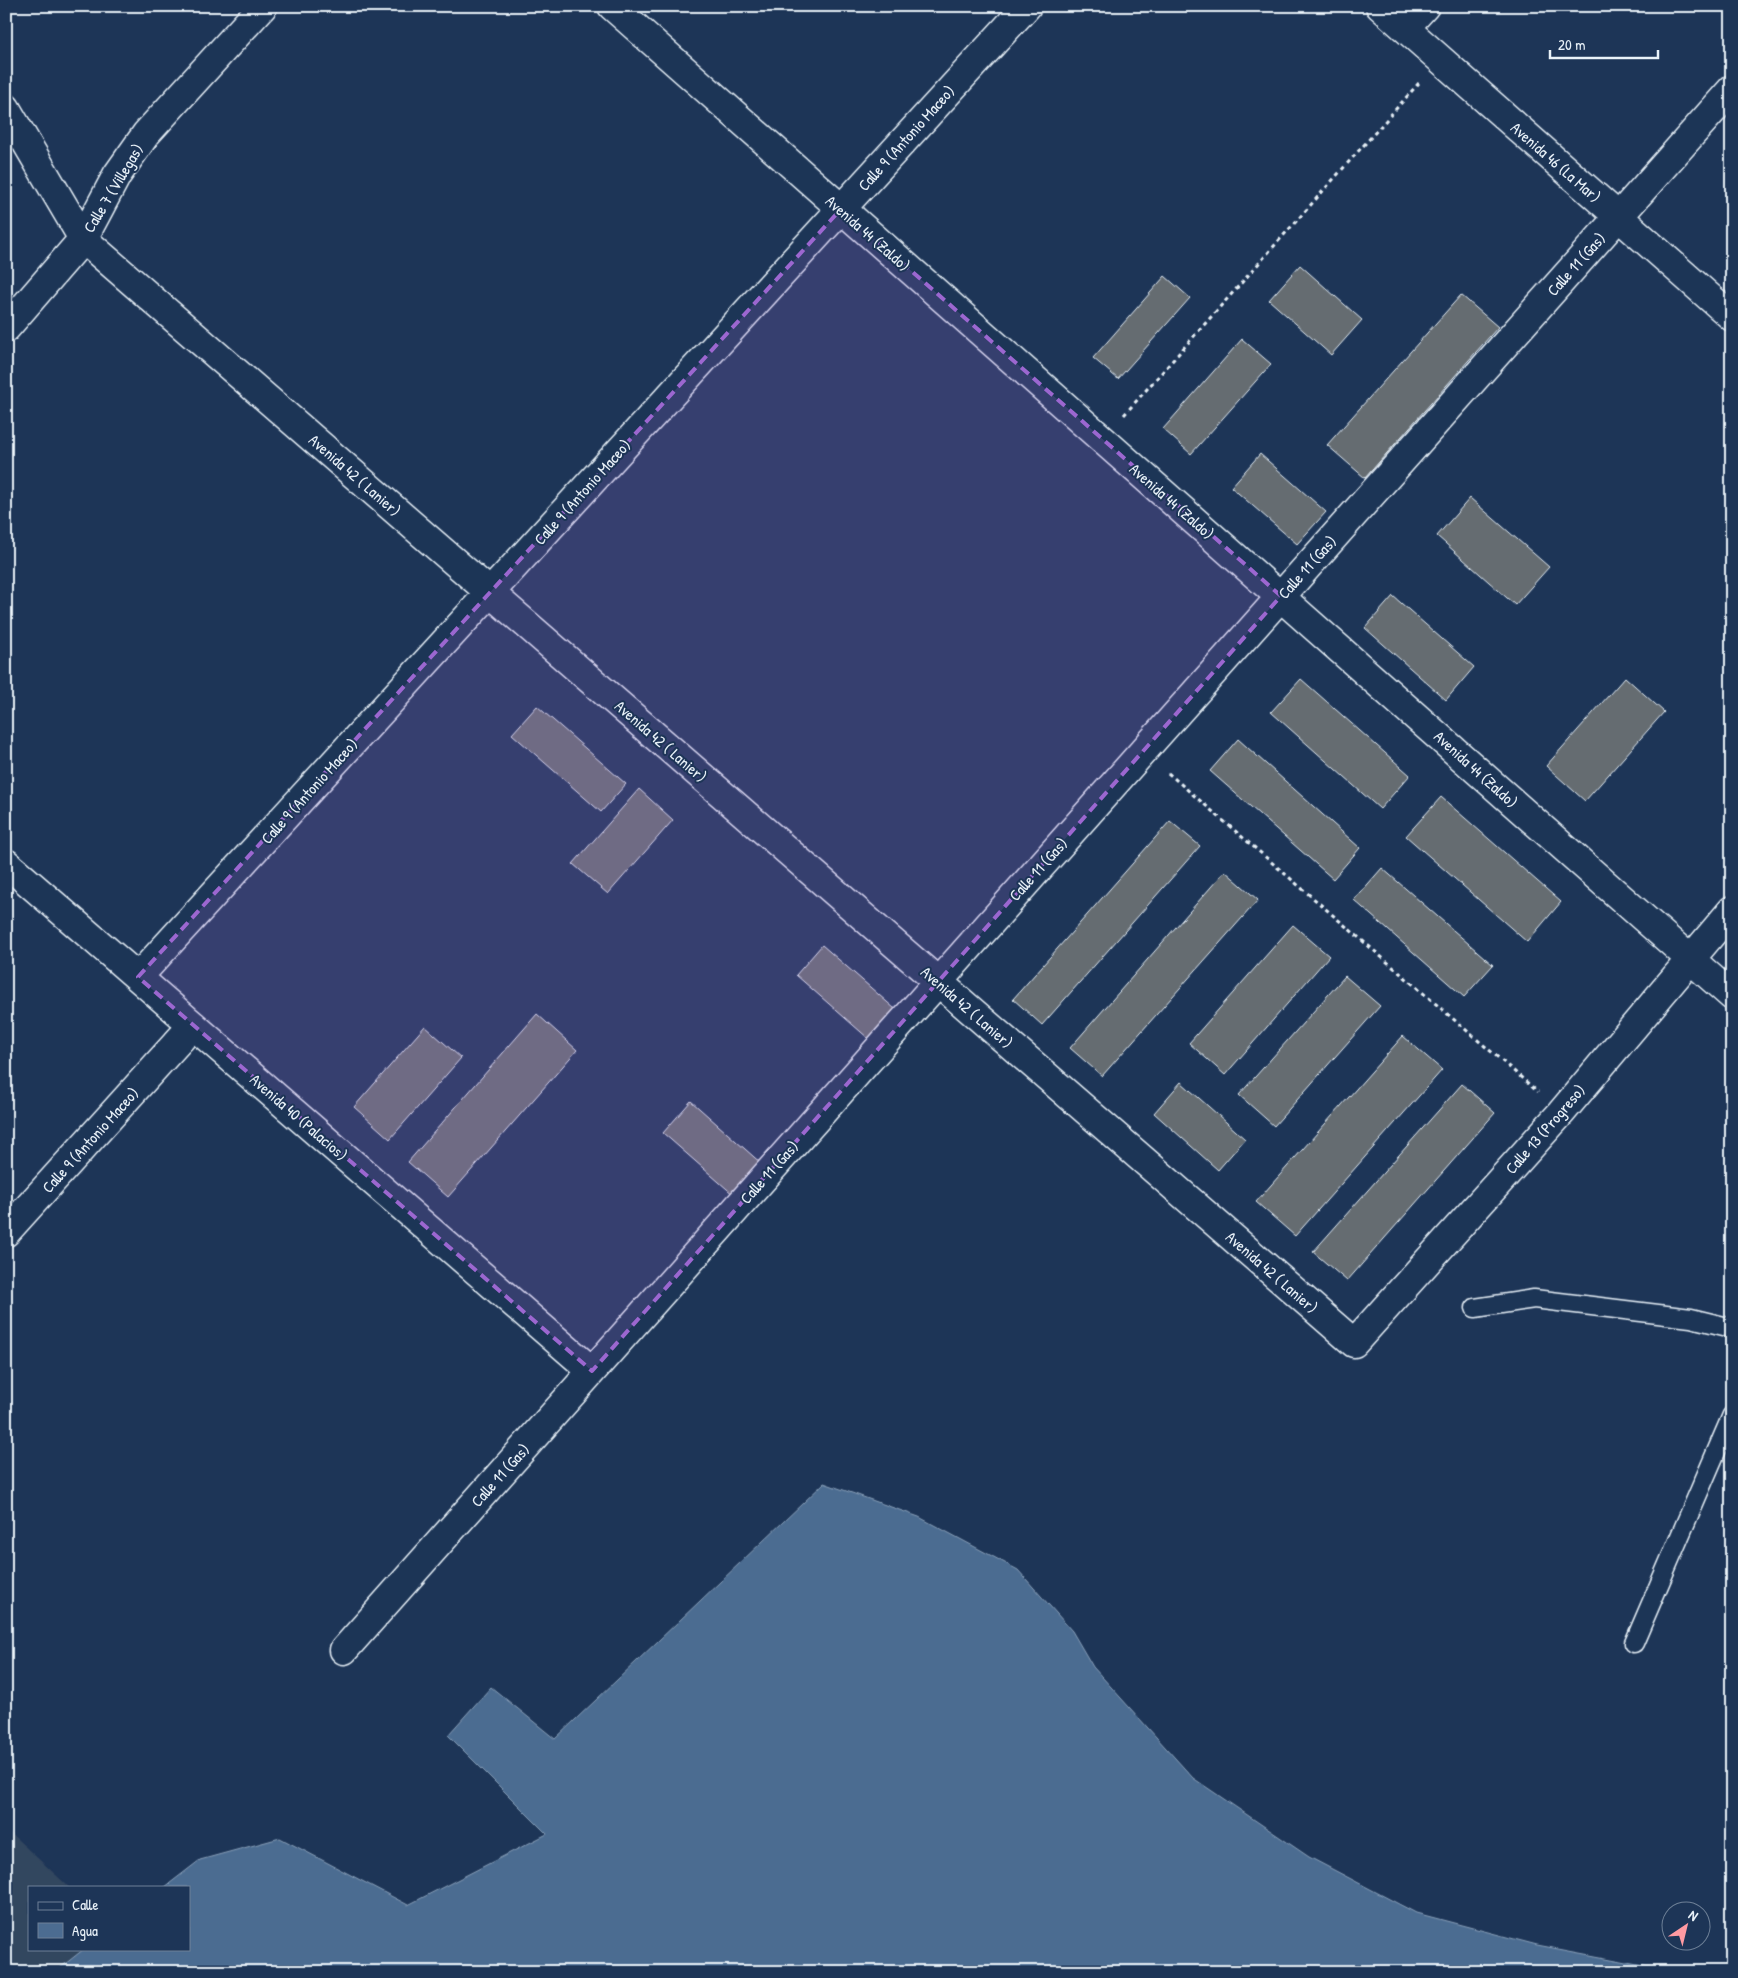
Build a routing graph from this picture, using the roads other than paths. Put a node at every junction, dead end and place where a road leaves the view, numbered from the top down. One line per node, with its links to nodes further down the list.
1 (263, 6): 11 (street, Calle 7 (Villegas))
2 (612, 6): 9 (street, Avenida 44 (Zaldo))
3 (1027, 6): 9 (street, Calle 9 (Antonio Maceo))
4 (1380, 6): 6 (street, Avenida 46 (La Mar))
5 (1425, 6): 6 (street)
6 (1405, 28): 10 (street, Avenida 46 (La Mar))
7 (1732, 89): 10 (street, Calle 11 (Gas))
8 (6, 108): 11 (street, Avenida 42 ( Lanier))
9 (841, 209): 14 (street, Calle 9 (Antonio Maceo)); 15 (street, Avenida 44 (Zaldo))
10 (1618, 217): 12 (street, Avenida 46 (La Mar)); 15 (street, Calle 11 (Gas))
11 (83, 239): 13 (street, Calle 7 (Villegas)); 14 (street, Avenida 42 ( Lanier))
12 (1732, 317)
13 (6, 328)
14 (490, 593): 19 (street, Calle 9 (Antonio Maceo)); 20 (street, Avenida 42 ( Lanier))
15 (1281, 596): 18 (street, Avenida 44 (Zaldo)); 20 (street, Calle 11 (Gas))
16 (6, 863): 19 (street, Avenida 40 (Palacios))
17 (1732, 910): 18 (street, Calle 13 (Progreso))
18 (1690, 958): 21 (street, Avenida 44 (Zaldo)); 26 (street, Calle 13 (Progreso))
19 (138, 977): 22 (street, Avenida 40 (Palacios))
20 (938, 982): 26 (street, Avenida 42 ( Lanier)); 27 (street, Calle 11 (Gas))
21 (1732, 996)
22 (193, 1025): 23 (street, Calle 9 (Antonio Maceo)); 27 (street, Avenida 40 (Palacios))
23 (6, 1232)
24 (1475, 1308): 25 (lane)
25 (1732, 1328)
26 (1354, 1343)
27 (592, 1371): 30 (street, Calle 11 (Gas))
28 (1732, 1415): 29 (lane)
29 (1634, 1643)
30 (344, 1650)

